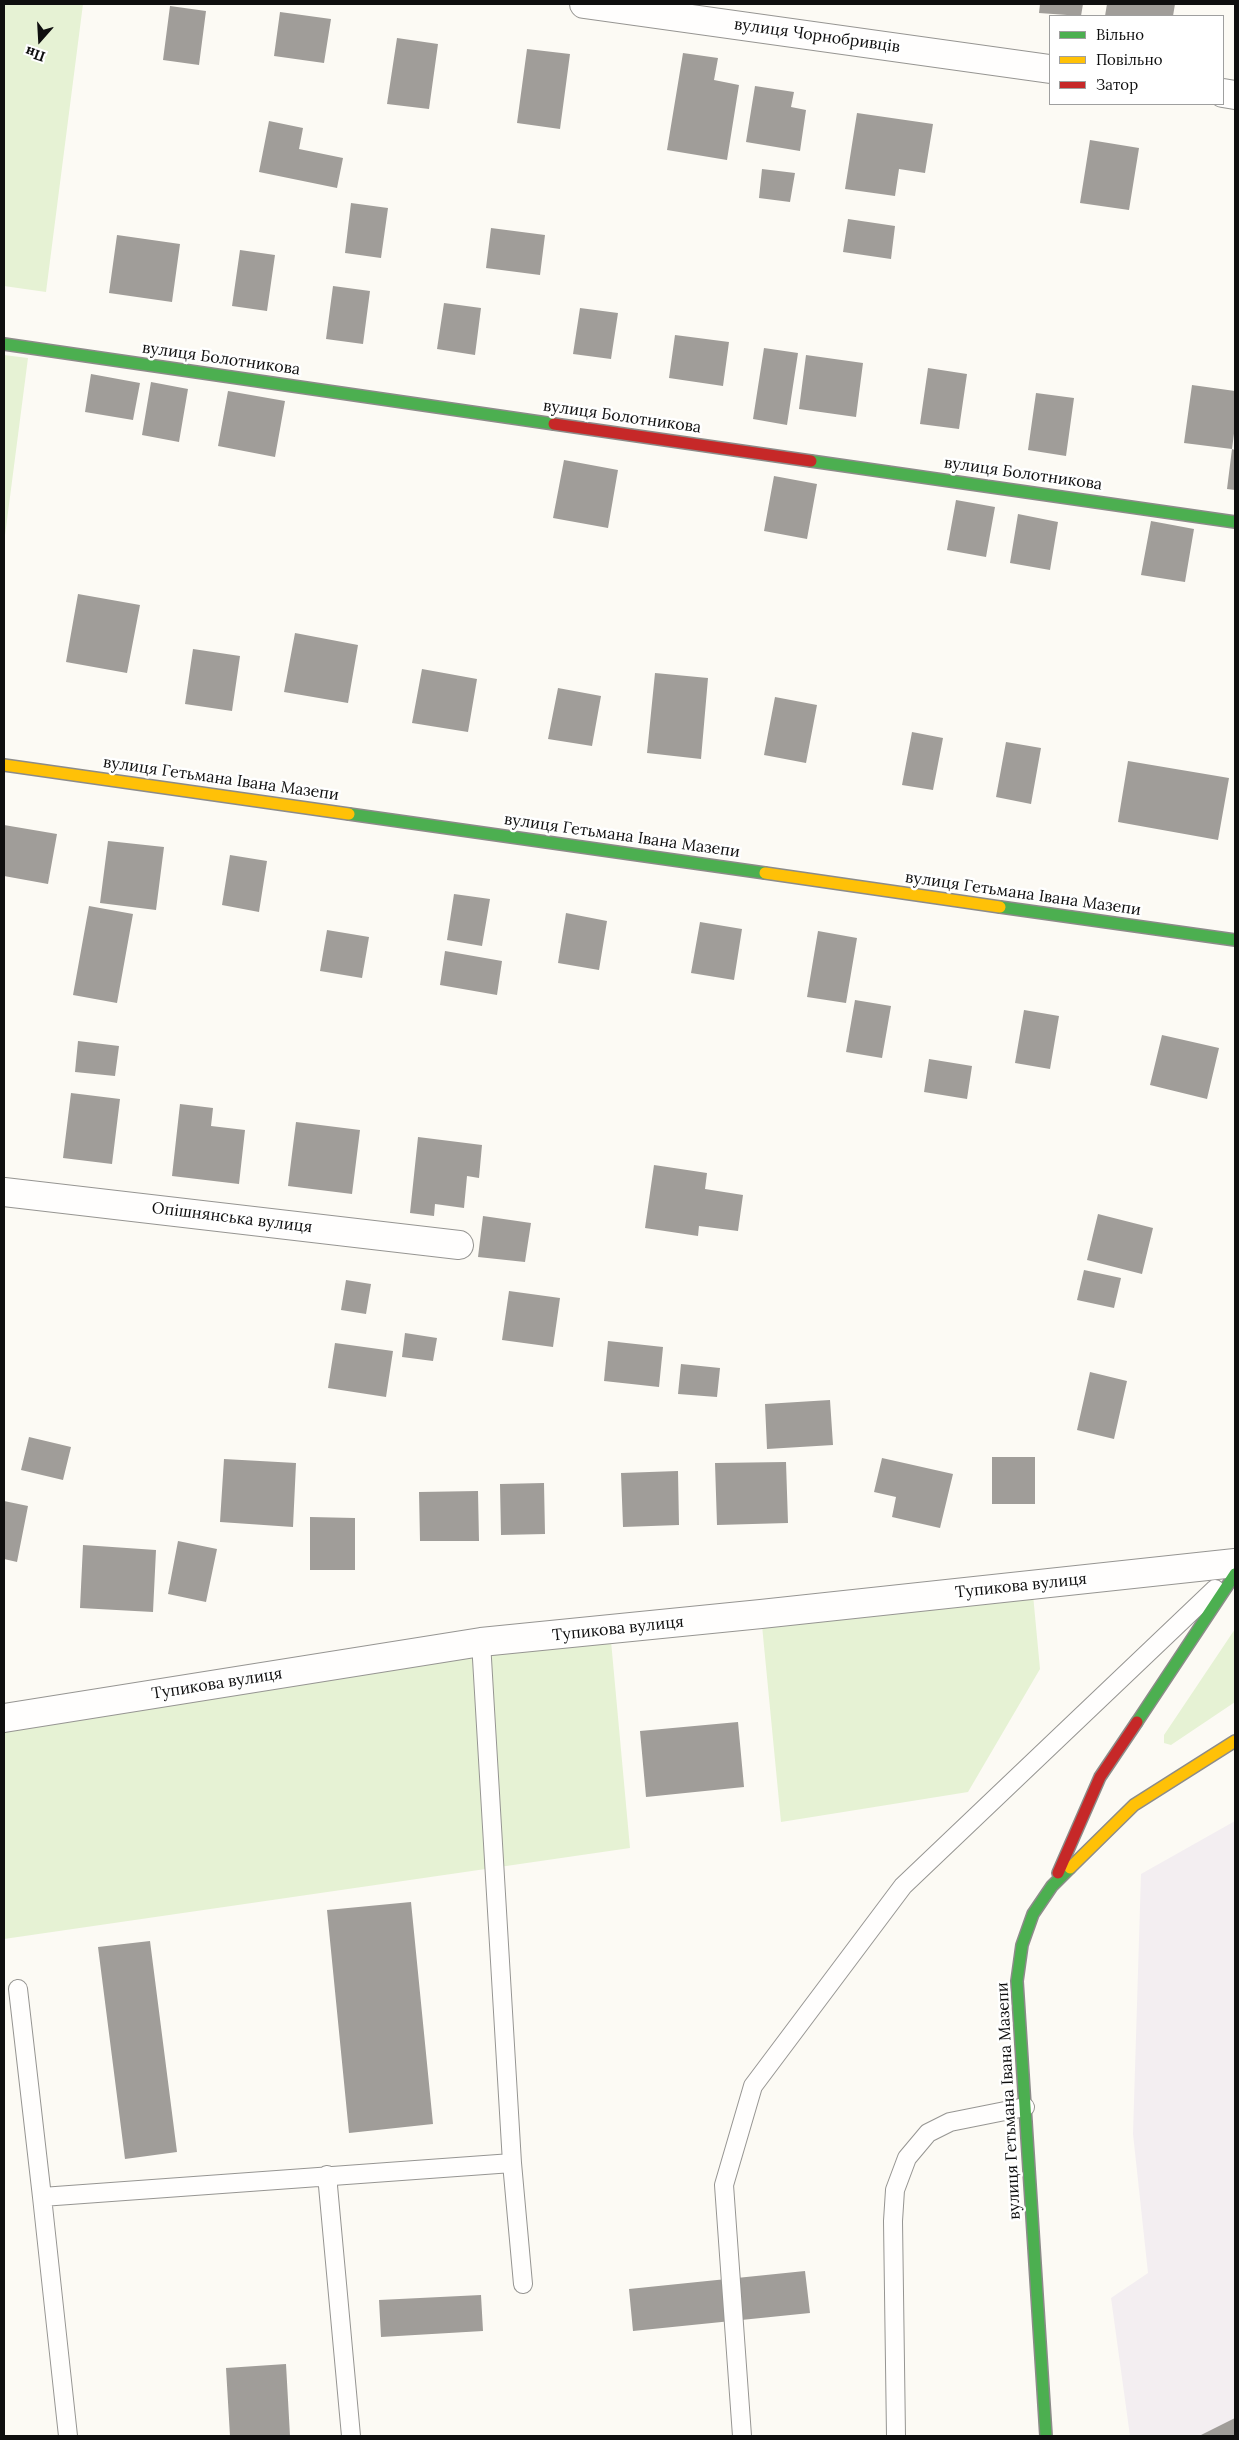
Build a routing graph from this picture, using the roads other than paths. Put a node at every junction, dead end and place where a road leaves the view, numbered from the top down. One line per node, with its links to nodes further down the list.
1 (584, 4): 2 (street, вулиця Чорнобривців)
2 (1049, 69)
3 (4, 344): 4 (street, вулиця Болотникова)
4 (1235, 522)
5 (4, 765): 6 (street, вулиця Гетьмана Івана Мазепи)
6 (1235, 940)
7 (4, 1192): 8 (street, Опішнянська вулиця)
8 (459, 1245)
9 (1235, 1563): 12 (street, Тупикова вулиця)
10 (1235, 1570): 24 (lane)
11 (1235, 1574): 15 (street)
12 (481, 1642): 13 (street, Тупикова вулиця); 18 (lane)
13 (4, 1718)
14 (1235, 1741): 15 (street, вулиця Гетьмана Івана Мазепи)
15 (1052, 1886): 17 (street, вулиця Гетьмана Івана Мазепи)
16 (18, 1989): 20 (lane)
17 (1025, 2107): 25 (lane); 26 (street, вулиця Гетьмана Івана Мазепи)
18 (512, 2163): 19 (lane); 21 (lane)
19 (327, 2175): 20 (lane); 23 (lane)
20 (42, 2197): 22 (lane)
21 (522, 2284)
22 (68, 2436)
23 (351, 2436)
24 (742, 2436)
25 (896, 2436)
26 (1046, 2436)

